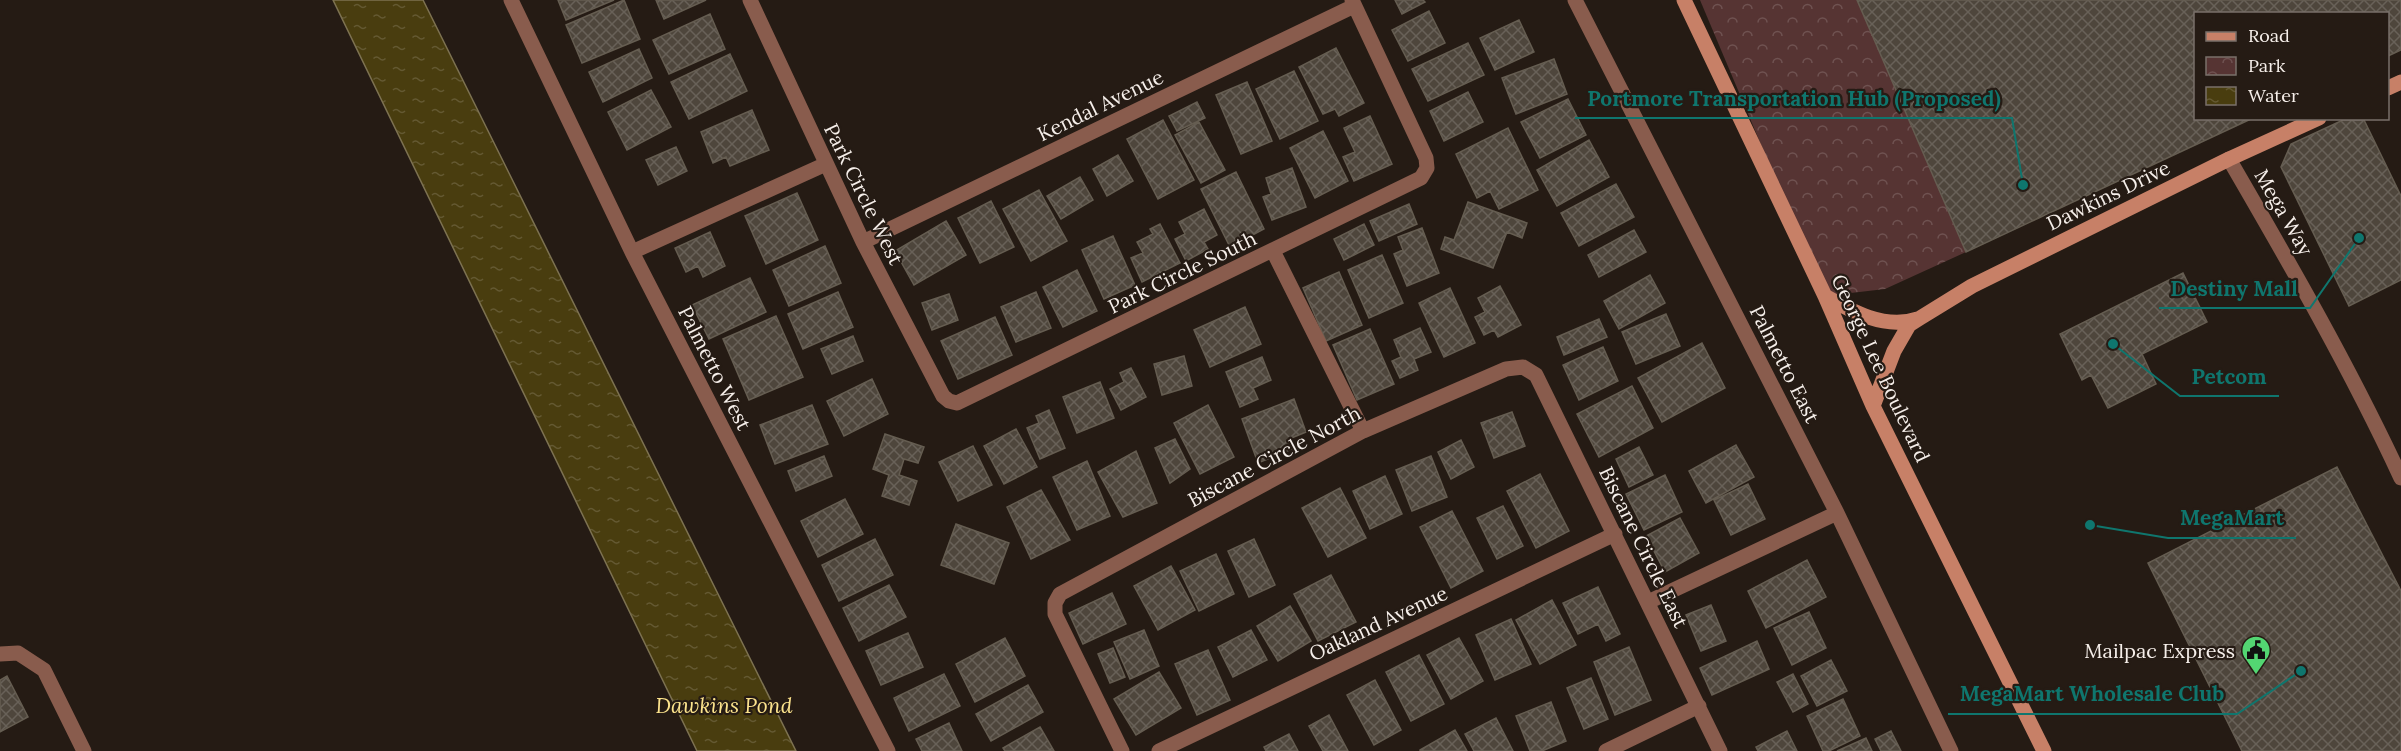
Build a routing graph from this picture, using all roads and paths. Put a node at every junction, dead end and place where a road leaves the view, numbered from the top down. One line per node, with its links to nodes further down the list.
1 (512, 0): 11 (street, Palmetto West)
2 (750, 0): 8 (street, Park Circle West)
3 (1575, 0): 19 (street, Palmetto East)
4 (1684, 0): 12 (main road, George Lee Boulevard)
5 (1353, 3): 9 (street, Kendal Avenue); 10 (street, Park Circle South)
6 (2315, 120): 7 (main road, Dawkins Drive)
7 (2229, 159): 13 (main road, Dawkins Drive); 18 (street, Mega Way)
8 (826, 164): 9 (street, Park Circle West); 11 (street)
9 (863, 242): 15 (street, Park Circle West)
10 (1273, 251): 15 (street, Park Circle South); 17 (street)
11 (632, 252): 25 (street, Palmetto West)
12 (1825, 296): 13 (main road, Dawkins Drive); 16 (main road, George Lee Boulevard)
13 (1920, 318): 16 (main road, Dawkins Drive)
14 (1523, 368): 17 (street, Biscane Circle North); 20 (street, Biscane Circle East)
15 (949, 401)
16 (1874, 406): 31 (main road, George Lee Boulevard)
17 (1363, 431): 26 (street, Biscane Circle North)
18 (2401, 478)
19 (1837, 513): 21 (street); 30 (street, Palmetto East)
20 (1615, 534): 21 (street, Biscane Circle East); 27 (street, Oakland Avenue)
21 (1648, 602): 23 (street, Biscane Circle East)
22 (0, 654): 24 (street)
23 (1699, 706): 28 (street); 29 (street, Biscane Circle East)
24 (84, 751)
25 (888, 751)
26 (1122, 751)
27 (1159, 751)
28 (1606, 751)
29 (1720, 751)
30 (1951, 751)
31 (2044, 751)

